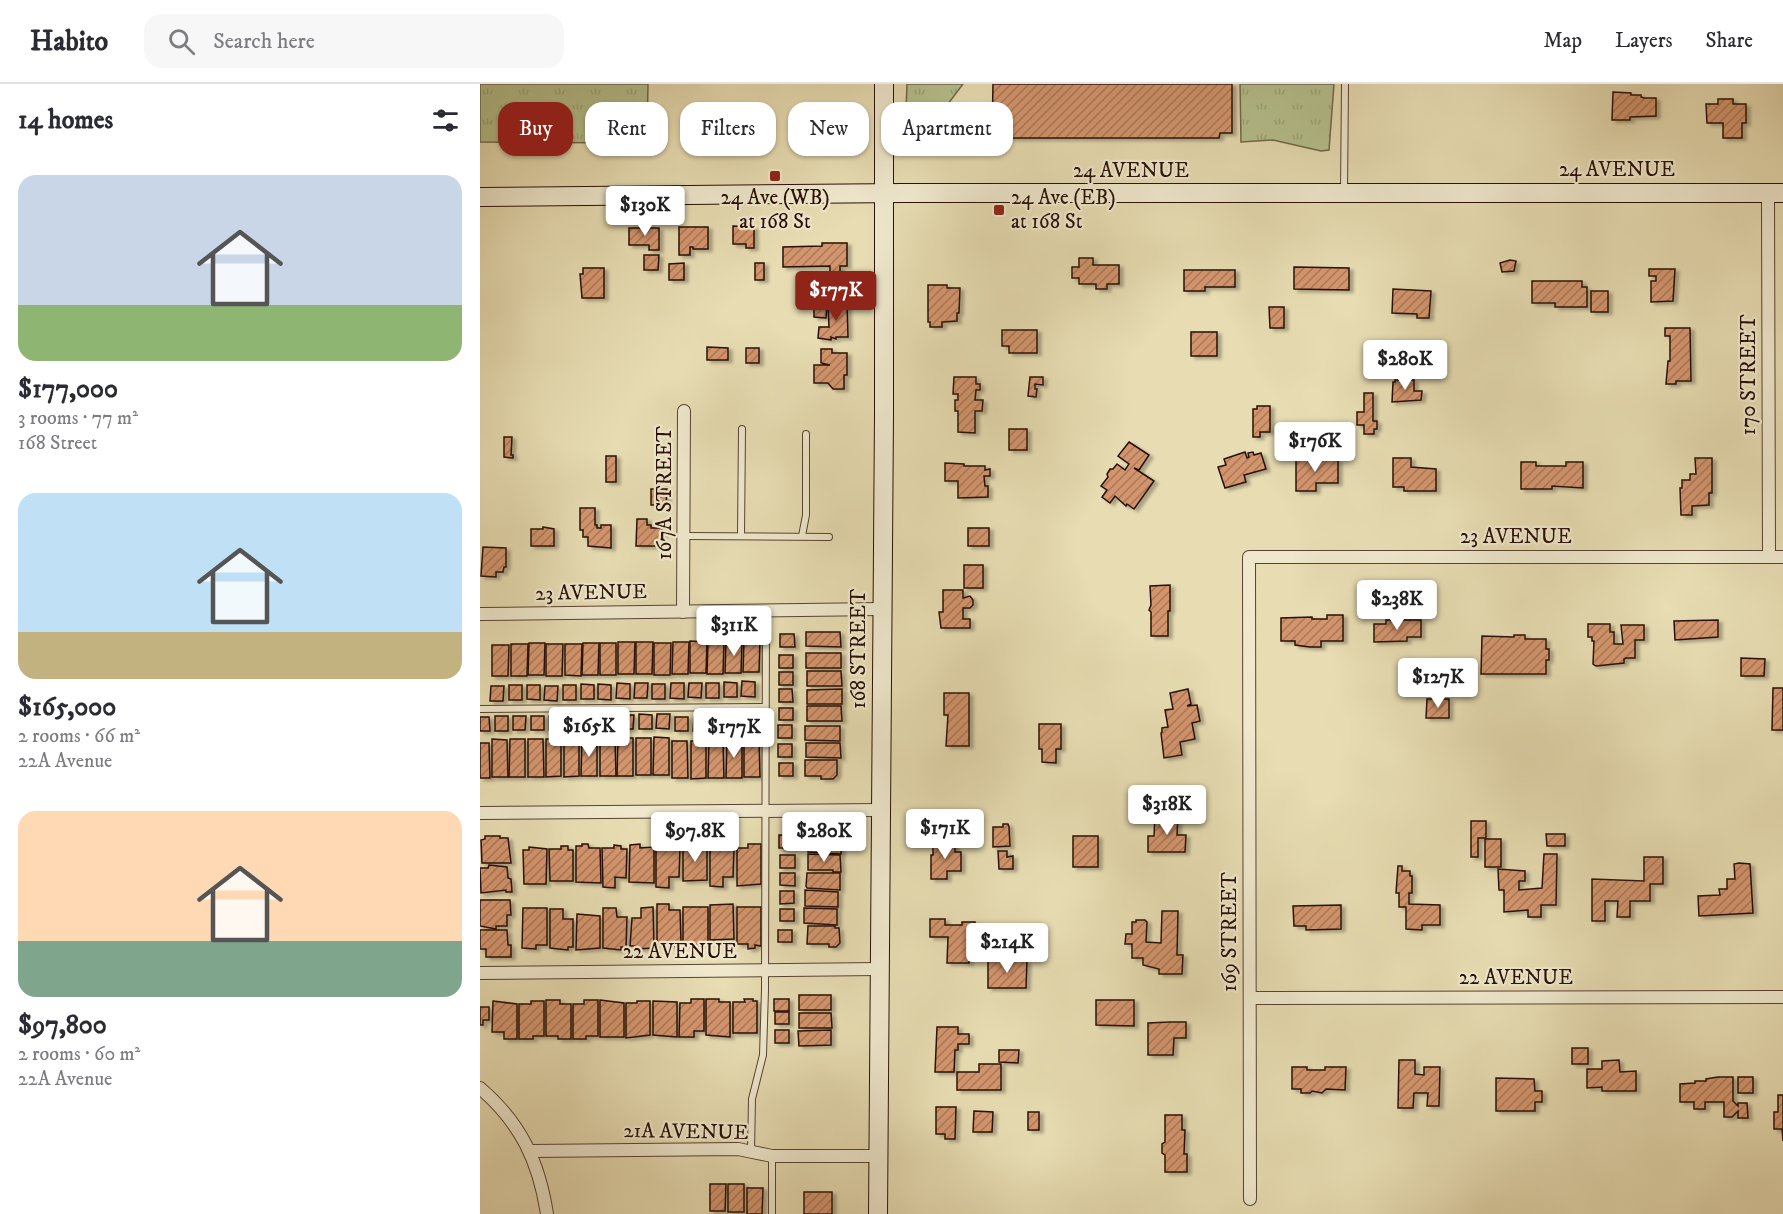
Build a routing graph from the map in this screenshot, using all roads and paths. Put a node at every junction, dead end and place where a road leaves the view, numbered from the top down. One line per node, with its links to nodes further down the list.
1 (884, 84): 3 (main road, 168 STREET)
2 (1345, 84): 4 (lane)
3 (883, 193): 4 (main road, 24 AVENUE); 6 (main road, 24 AVENUE); 17 (main road, 168 STREET)
4 (1344, 193): 5 (main road, 24 AVENUE)
5 (1775, 193): 15 (street, 170 STREET)
6 (480, 197)
7 (684, 411): 10 (street, 167A STREET)
8 (742, 429): 11 (lane)
9 (806, 434): 12 (lane)
10 (684, 536): 11 (lane); 19 (street, 167A STREET)
11 (741, 536): 12 (lane)
12 (802, 536): 13 (lane)
13 (829, 537)
14 (1249, 557): 15 (street, 23 AVENUE); 30 (street, 169 STREET)
15 (1769, 557): 16 (street, 23 AVENUE)
16 (1783, 557)
17 (881, 609): 18 (street, 23 AVENUE); 23 (main road, 168 STREET)
18 (766, 610): 19 (street, 23 AVENUE); 21 (lane)
19 (683, 612): 20 (street, 23 AVENUE)
20 (480, 614)
21 (765, 707): 22 (lane); 24 (lane)
22 (480, 709)
23 (880, 810): 24 (street); 26 (main road, 168 STREET)
24 (765, 812): 25 (street); 27 (lane)
25 (480, 813)
26 (879, 969): 27 (street, 22 AVENUE); 35 (main road, 168 STREET)
27 (765, 970): 28 (street, 22 AVENUE); 33 (lane)
28 (480, 973)
29 (1783, 997): 30 (street, 22 AVENUE)
30 (1250, 998): 36 (street, 169 STREET)
31 (480, 1088): 32 (street)
32 (530, 1151): 33 (street, 21A AVENUE); 37 (street)
33 (751, 1151): 34 (street, 21A AVENUE)
34 (772, 1156): 35 (street, 21A AVENUE); 38 (lane)
35 (878, 1156): 39 (main road, 168 STREET)
36 (1250, 1199)
37 (547, 1214)
38 (772, 1214)
39 (878, 1214)

